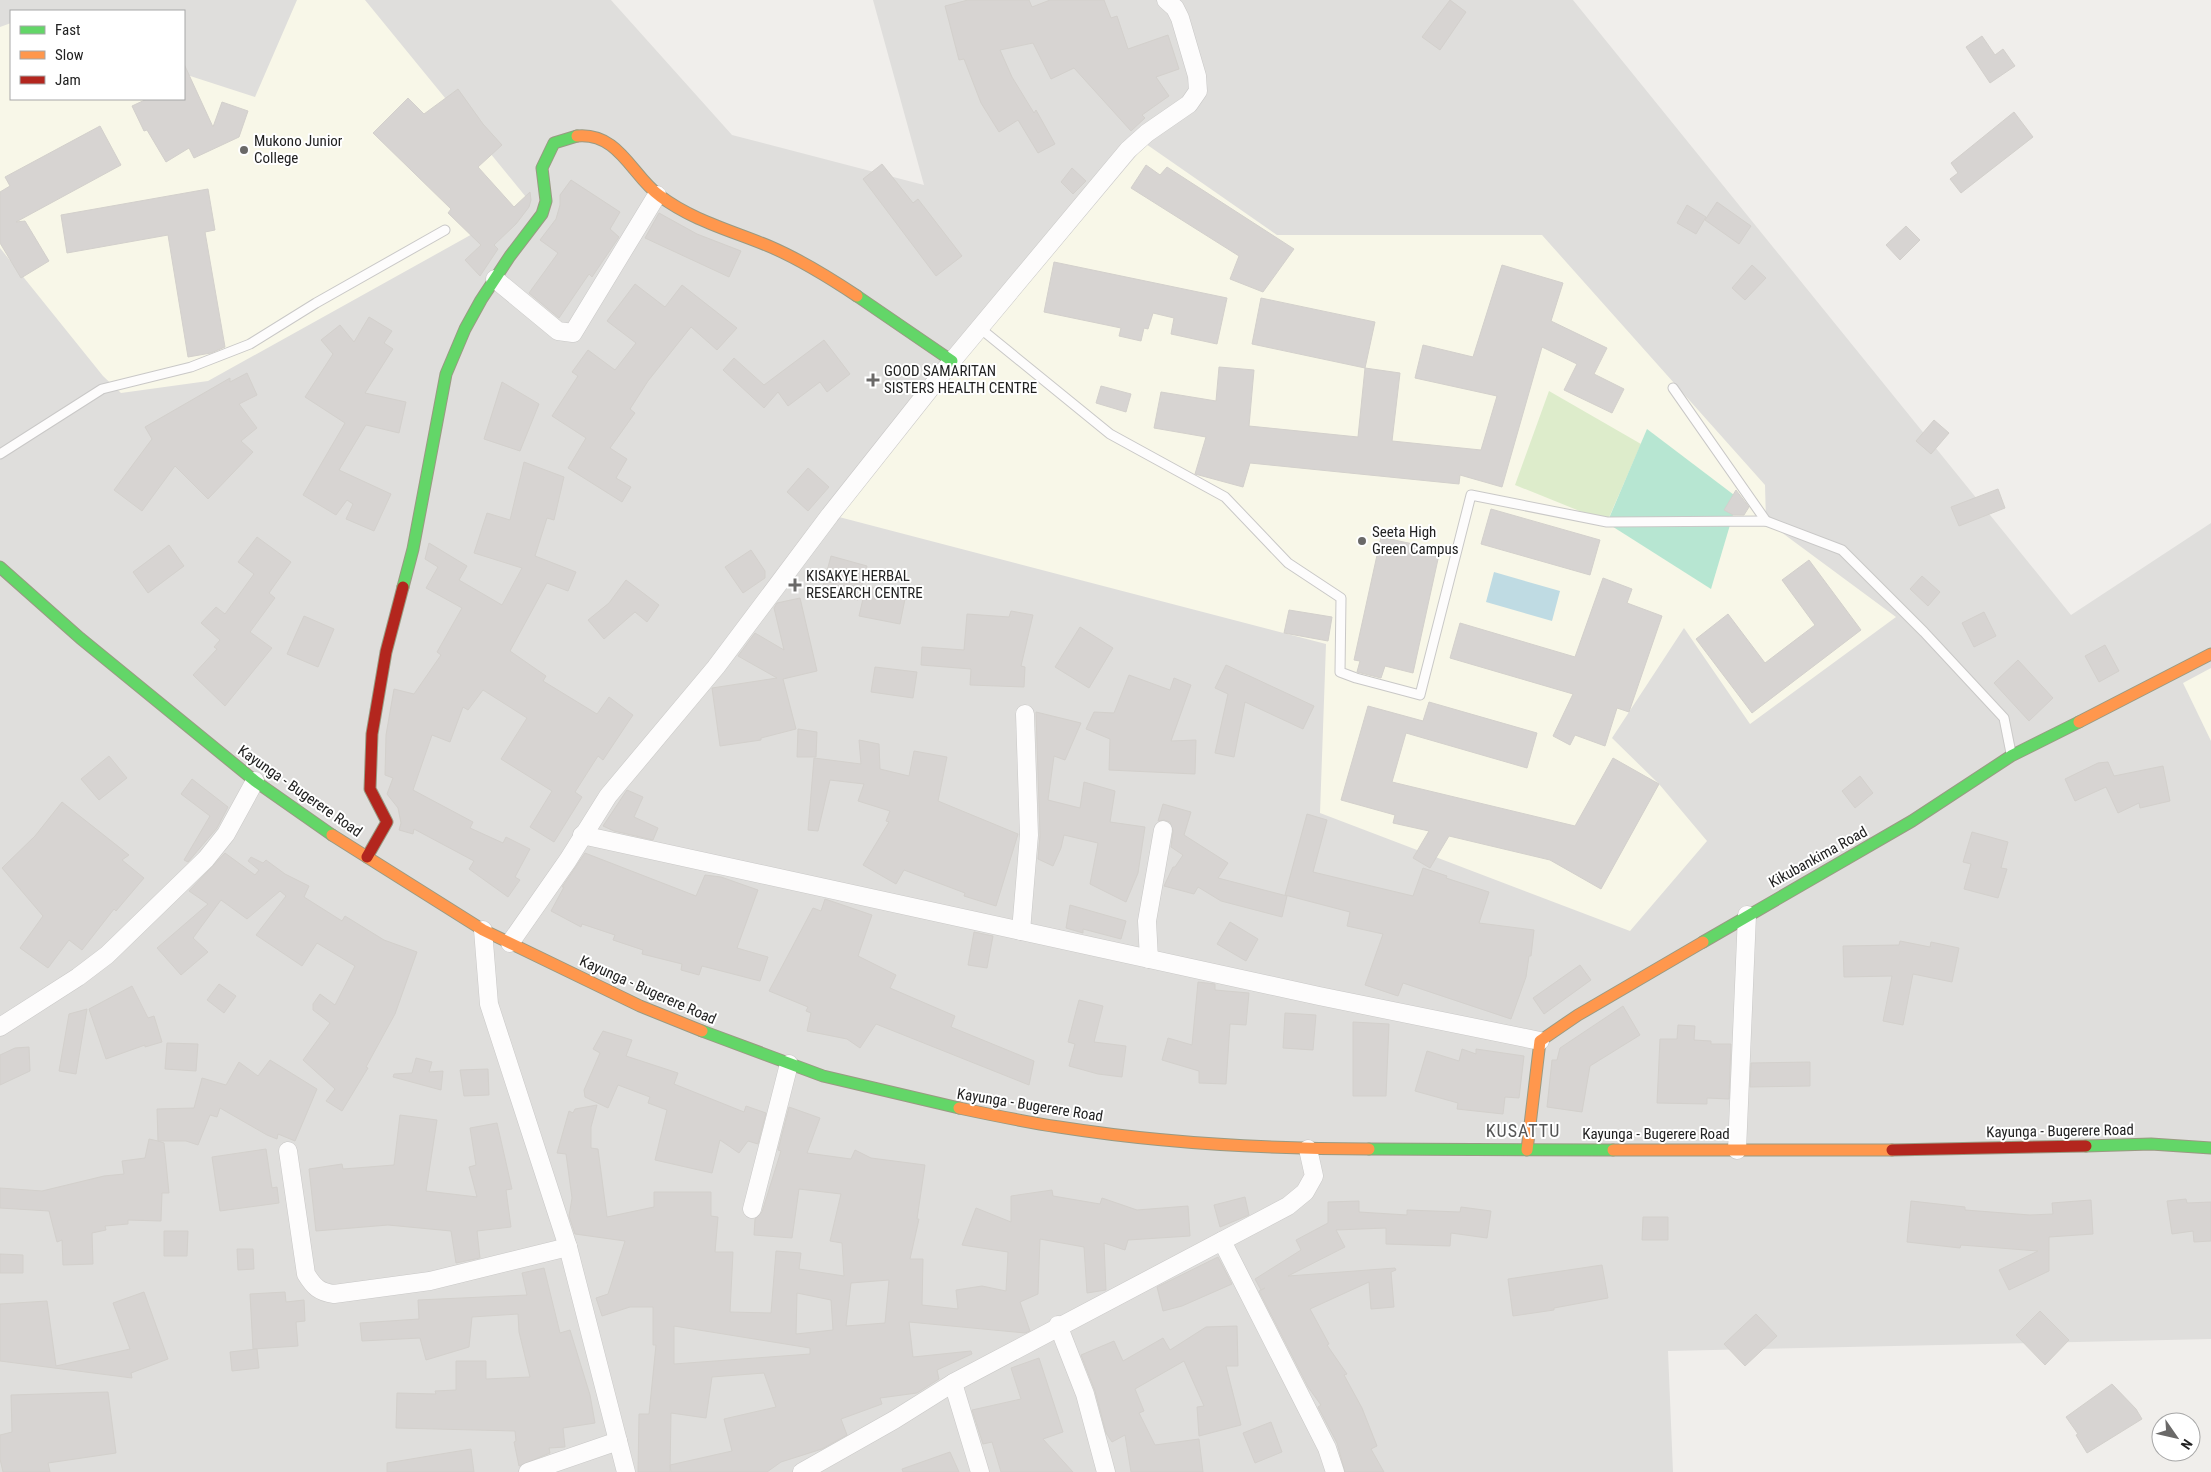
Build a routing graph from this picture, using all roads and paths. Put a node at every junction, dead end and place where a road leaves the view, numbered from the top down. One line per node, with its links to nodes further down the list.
1 (1166, 0): 5 (street)
2 (657, 195): 4 (street); 4 (main road); 6 (main road)
3 (445, 230): 8 (lane)
4 (495, 279): 17 (main road)
5 (981, 329): 6 (street); 9 (lane)
6 (952, 361): 16 (street)
7 (1673, 388): 9 (lane)
8 (0, 454)
9 (1766, 521): 13 (lane)
10 (0, 567): 14 (main road, Kayunga - Bugerere Road)
11 (2211, 654): 13 (main road, Kikubankima Road)
12 (1025, 714): 20 (street)
13 (2011, 756): 18 (main road, Kikubankima Road)
14 (255, 781): 17 (main road, Kayunga - Bugerere Road); 23 (street)
15 (1163, 830): 22 (street)
16 (582, 835): 20 (street); 21 (street)
17 (367, 857): 19 (main road, Kayunga - Bugerere Road)
18 (1747, 915): 24 (main road, Kikubankima Road); 29 (street)
19 (483, 930): 21 (main road, Kayunga - Bugerere Road); 33 (street)
20 (1021, 931): 22 (street)
21 (510, 943): 25 (main road, Kayunga - Bugerere Road)
22 (1150, 959): 24 (street)
23 (0, 1027)
24 (1540, 1041): 28 (main road)
25 (789, 1064): 27 (main road, Kayunga - Bugerere Road); 31 (street)
26 (2211, 1148): 29 (main road, Kayunga - Bugerere Road)
27 (1308, 1149): 28 (main road, Kayunga - Bugerere Road); 32 (street)
28 (1527, 1150): 29 (main road, Kayunga - Bugerere Road)
29 (1737, 1150)
30 (288, 1151): 33 (street)
31 (752, 1208)
32 (1222, 1241): 34 (street); 42 (street)
33 (568, 1247): 36 (street)
34 (1058, 1326): 35 (street); 41 (street)
35 (953, 1383): 39 (street); 40 (street)
36 (618, 1440): 37 (street); 38 (street)
37 (528, 1472)
38 (626, 1472)
39 (802, 1472)
40 (980, 1472)
41 (1106, 1472)
42 (1335, 1472)

